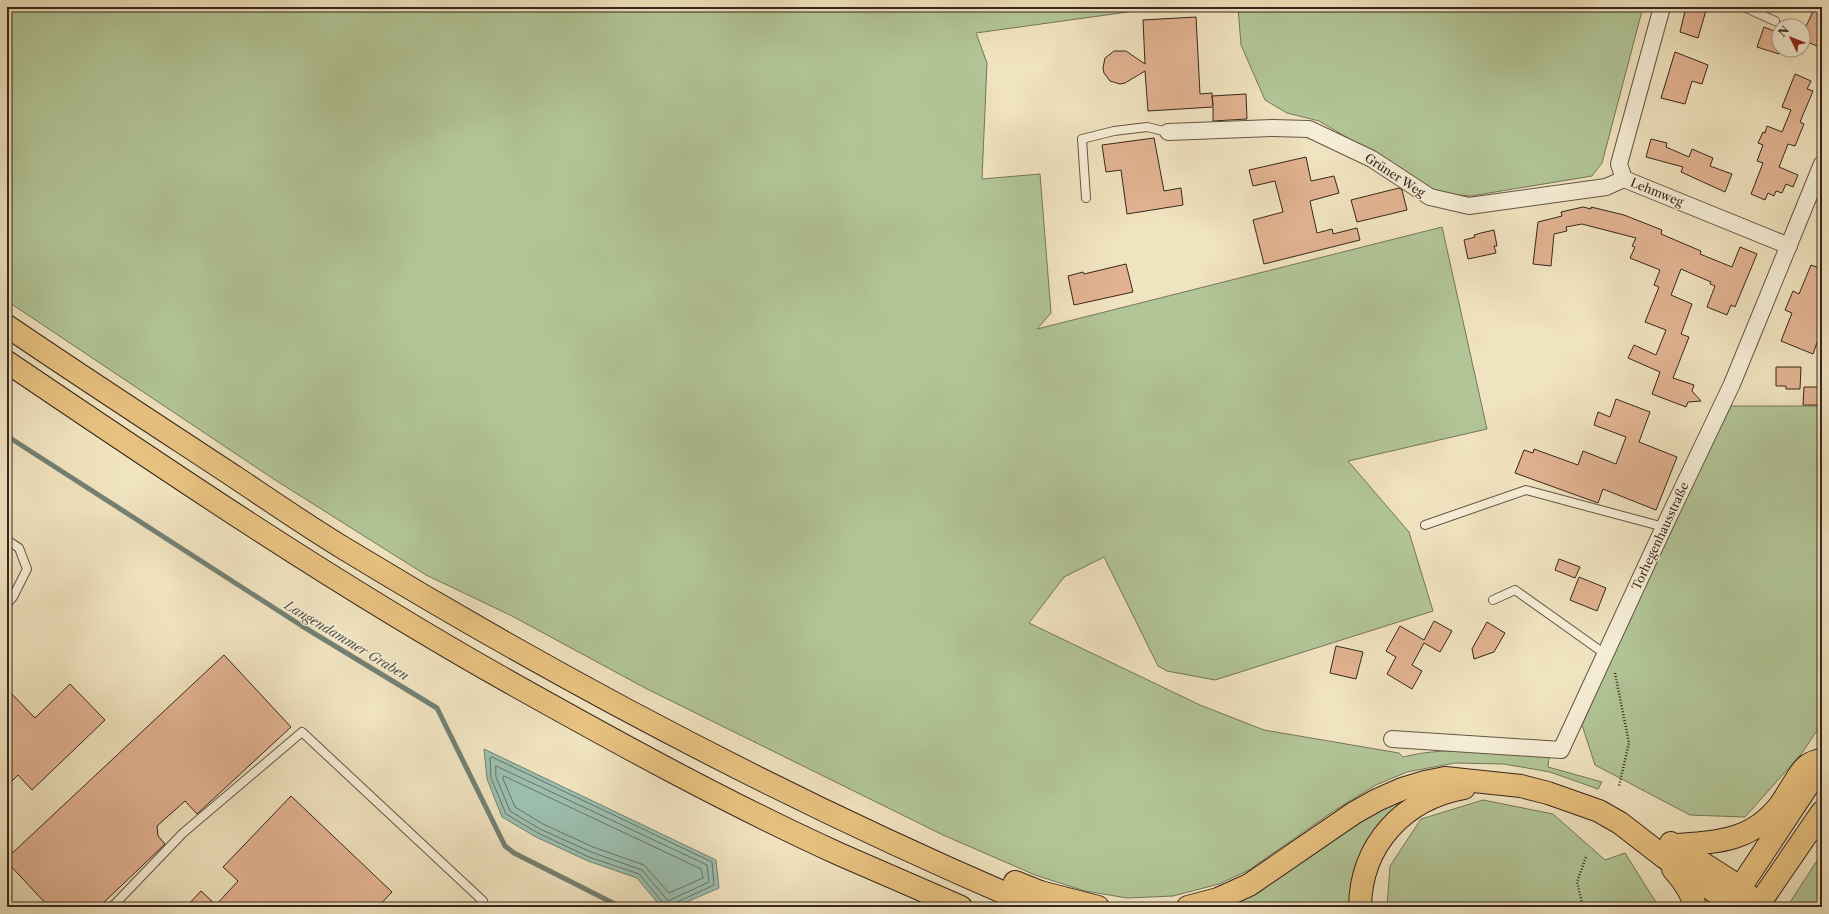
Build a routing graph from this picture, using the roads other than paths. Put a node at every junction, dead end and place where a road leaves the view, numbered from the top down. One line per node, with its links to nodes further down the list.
1 (1662, 7): 6 (street, Lehmweg)
2 (1744, 7): 3 (lane)
3 (1771, 19)
4 (1168, 132): 6 (street, Grüner Weg); 7 (lane)
5 (1822, 164): 8 (street, Torhegenhausstraße)
6 (1624, 178): 8 (street, Lehmweg)
7 (1086, 198)
8 (1789, 246): 12 (street, Torhegenhausstraße)
9 (7, 326): 22 (main road)
10 (7, 362): 27 (main road)
11 (1425, 525): 12 (lane)
12 (1664, 527): 16 (street, Torhegenhausstraße)
13 (7, 540): 15 (lane)
14 (1493, 600): 16 (lane)
15 (7, 604)
16 (1605, 654): 17 (street, Torhegenhausstraße)
17 (1392, 739)
18 (1822, 759): 23 (main road)
19 (1822, 764): 24 (main road)
20 (1491, 782): 23 (main road); 30 (main road); 31 (main road)
21 (1822, 812): 34 (main road)
22 (860, 828): 28 (main road); 29 (main road)
23 (1670, 851): 24 (main road); 32 (main road)
24 (1734, 901): 33 (main road)
25 (112, 907): 26 (lane)
26 (478, 907)
27 (961, 907)
28 (1037, 907)
29 (1098, 907)
30 (1188, 907)
31 (1360, 907)
32 (1695, 907)
33 (1754, 907)
34 (1757, 907)

